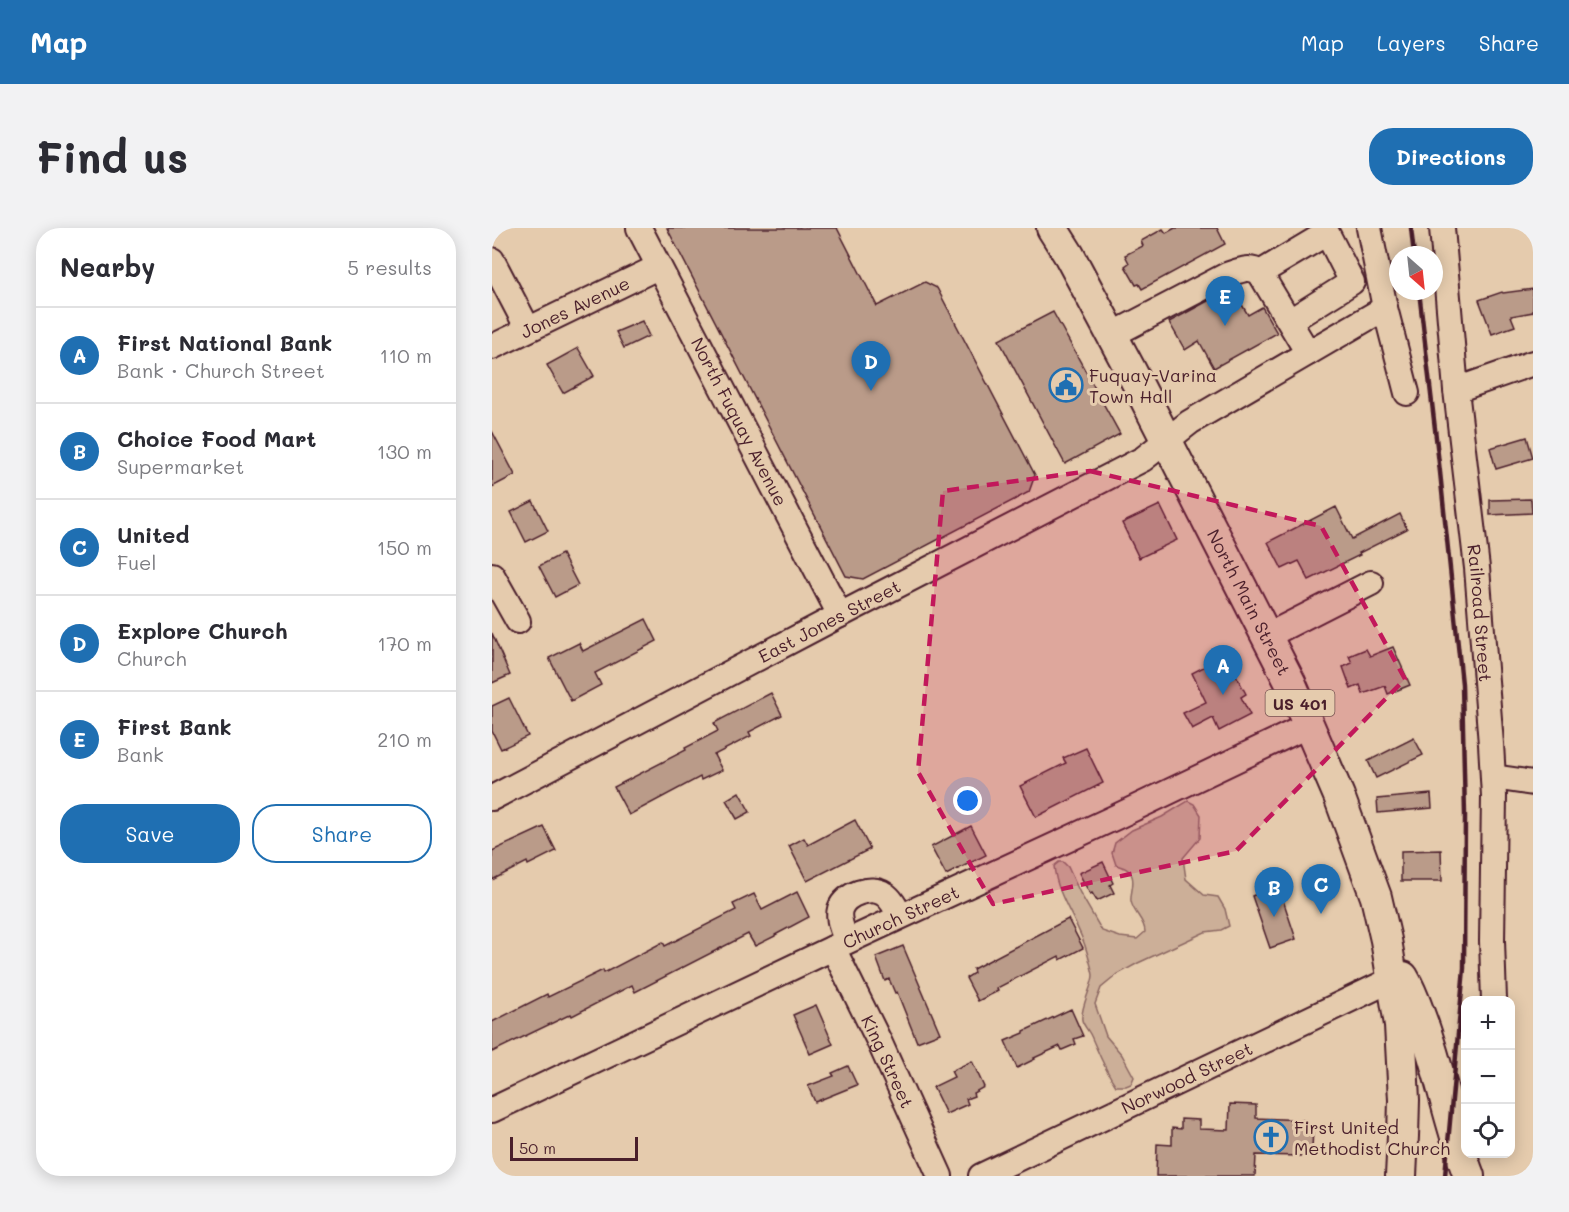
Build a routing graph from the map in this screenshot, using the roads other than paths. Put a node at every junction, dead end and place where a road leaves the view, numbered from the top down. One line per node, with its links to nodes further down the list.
1 (639, 228): 6 (street, North Fuquay Avenue)
2 (1052, 228): 11 (main road, North Main Street / US 401)
3 (1369, 228): 8 (street)
4 (1442, 228): 15 (street, Railroad Street)
5 (492, 260): 10 (street)
6 (658, 267): 10 (street, Jones Avenue); 20 (street, North Fuquay Avenue)
7 (1260, 273): 9 (street); 9 (street); 11 (street)
8 (1385, 308): 13 (street, East Jones Street); 16 (street)
9 (1290, 321): 13 (street)
10 (528, 328): 12 (street, Jones Avenue)
11 (1112, 335): 17 (main road, North Main Street / US 401)
12 (492, 347)
13 (1308, 353): 17 (street, East Jones Street)
14 (1533, 363): 15 (street)
15 (1456, 390): 24 (street, Railroad Street)
16 (1407, 393)
17 (1166, 441): 20 (street, East Jones Street); 22 (main road, North Main Street / US 401)
18 (492, 575): 21 (street)
19 (1371, 583): 22 (street)
20 (840, 615): 26 (street, East Jones Street)
21 (518, 621)
22 (1267, 636): 23 (main road, North Main Street / US 401)
23 (1309, 724): 27 (street, Church Street); 29 (main road, North Main Street / US 401)
24 (1493, 777): 25 (street); 30 (street, Railroad Street)
25 (1533, 783)
26 (492, 798)
27 (900, 916): 28 (street, Church Street); 28 (street, King Street)
28 (840, 944): 33 (street, Church Street); 35 (street, King Street)
29 (1390, 966): 31 (main road); 32 (main road, North Main Street / US 401); 36 (street, Norwood Street)
30 (1494, 996)
31 (1452, 1098): 32 (main road); 34 (main road)
32 (1404, 1100): 34 (main road); 37 (main road, North Main Street / US 401)
33 (492, 1110)
34 (1472, 1165)
35 (940, 1176)
36 (981, 1176)
37 (1401, 1176)

